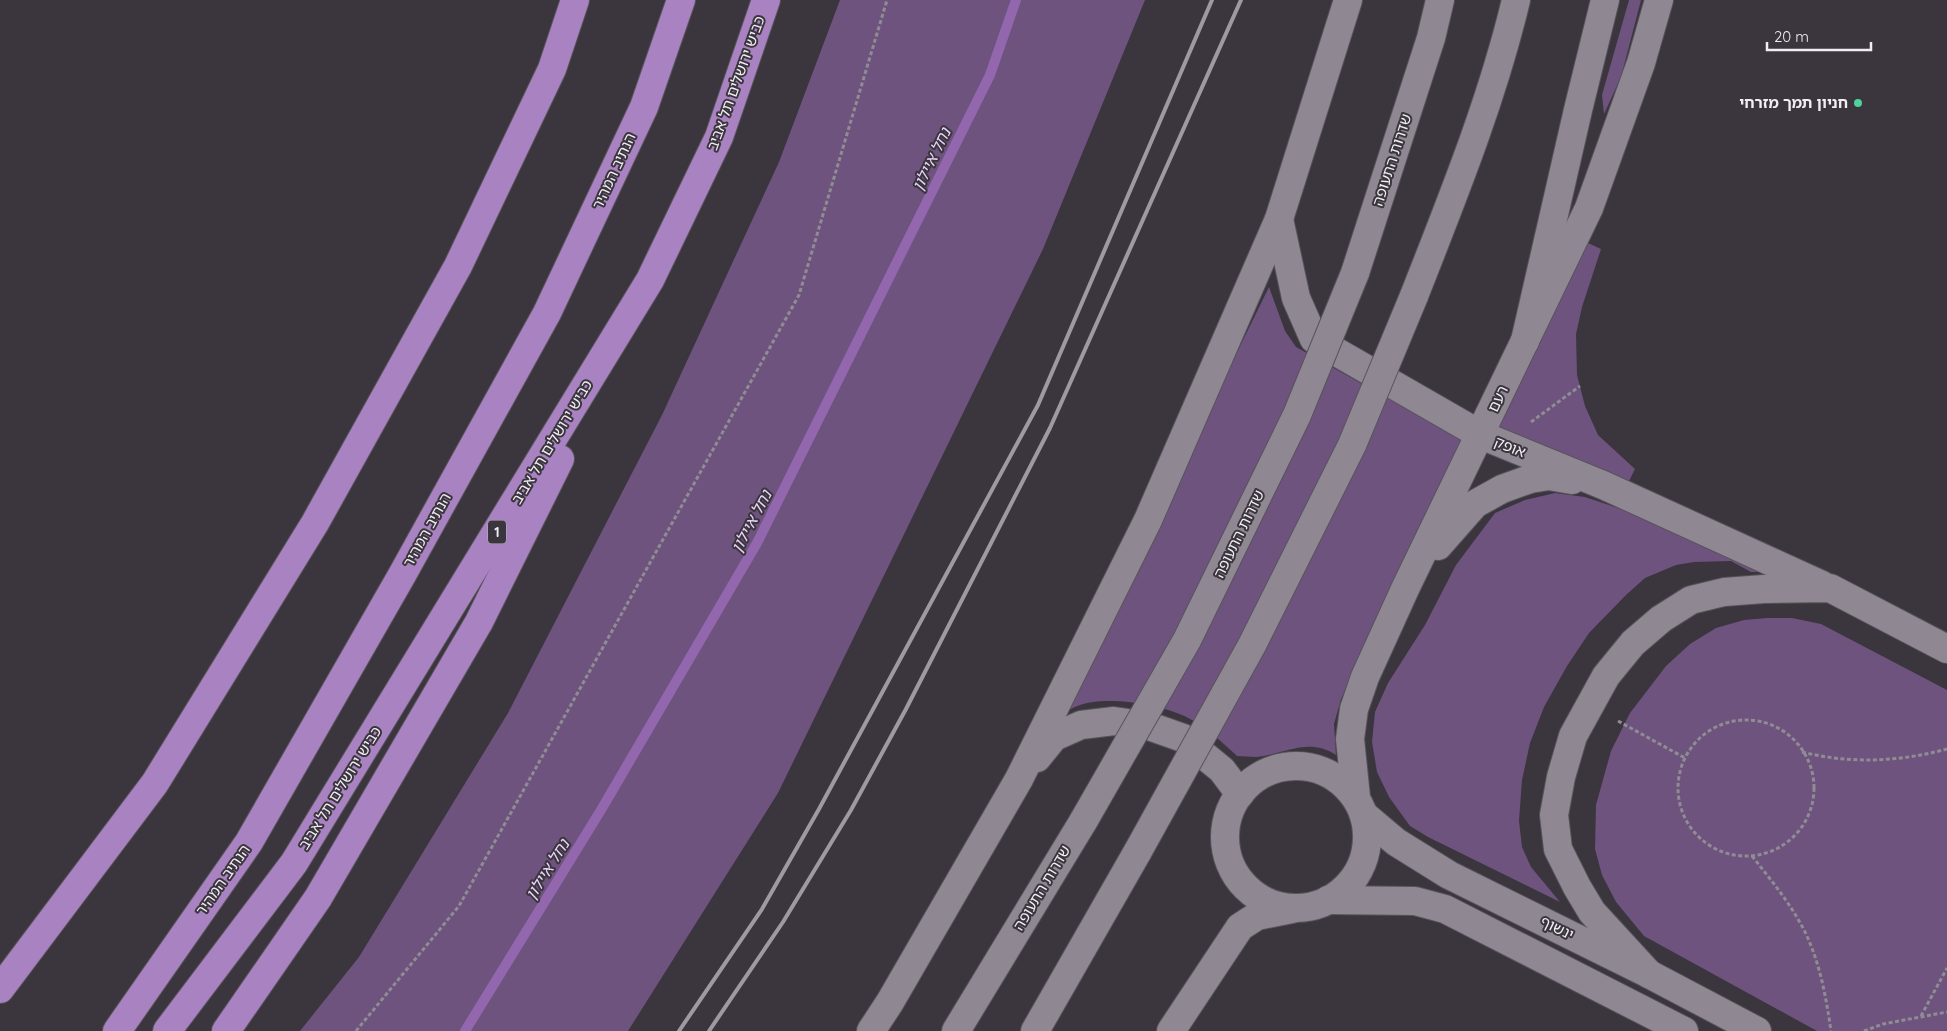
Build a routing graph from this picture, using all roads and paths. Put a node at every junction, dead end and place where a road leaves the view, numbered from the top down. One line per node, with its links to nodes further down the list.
1 (575, 0): 32 (highway)
2 (681, 0): 35 (highway, הנתיב המהיר)
3 (766, 0): 11 (highway, כביש ירושלים תל אביב / 1)
4 (887, 0): 38 (path)
5 (1348, 0): 10 (street)
6 (1440, 0): 40 (street, שדרות התעופה, bridge)
7 (1516, 0): 41 (street, bridge)
8 (1605, 0): 12 (street)
9 (1660, 0): 12 (street, רעם)
10 (1279, 219): 15 (street, אופק); 24 (street)
11 (650, 280): 36 (highway, כביש ירושלים תל אביב / 1); 37 (highway)
12 (1525, 341): 15 (street, רעם)
13 (1580, 386): 14 (path)
14 (1528, 425)
15 (1481, 435): 16 (street, אופק); 18 (street, רעם)
16 (1603, 485): 17 (street, אופק); 18 (street)
17 (1830, 588): 19 (street, אופק); 31 (street)
18 (1406, 589): 26 (street, רעם)
19 (1947, 649)
20 (1617, 721): 23 (path)
21 (1947, 749): 22 (path)
22 (1802, 752): 23 (path); 27 (path)
23 (1685, 758): 27 (path)
24 (1019, 779): 25 (street); 39 (street)
25 (1240, 794): 26 (street); 29 (street)
26 (1360, 806): 28 (street); 31 (street, ינשוף)
27 (1752, 856): 45 (path)
28 (1328, 900): 29 (street); 43 (street)
29 (1295, 908): 42 (street)
30 (1947, 968): 34 (path)
31 (1649, 974): 44 (street, ינשוף)
32 (0, 989)
33 (1947, 1012): 34 (path)
34 (1921, 1016): 46 (path)
35 (117, 1031)
36 (167, 1031)
37 (226, 1031)
38 (356, 1031)
39 (871, 1031)
40 (956, 1031)
41 (1035, 1031)
42 (1171, 1031)
43 (1684, 1031)
44 (1757, 1031)
45 (1831, 1031)
46 (1864, 1031)

